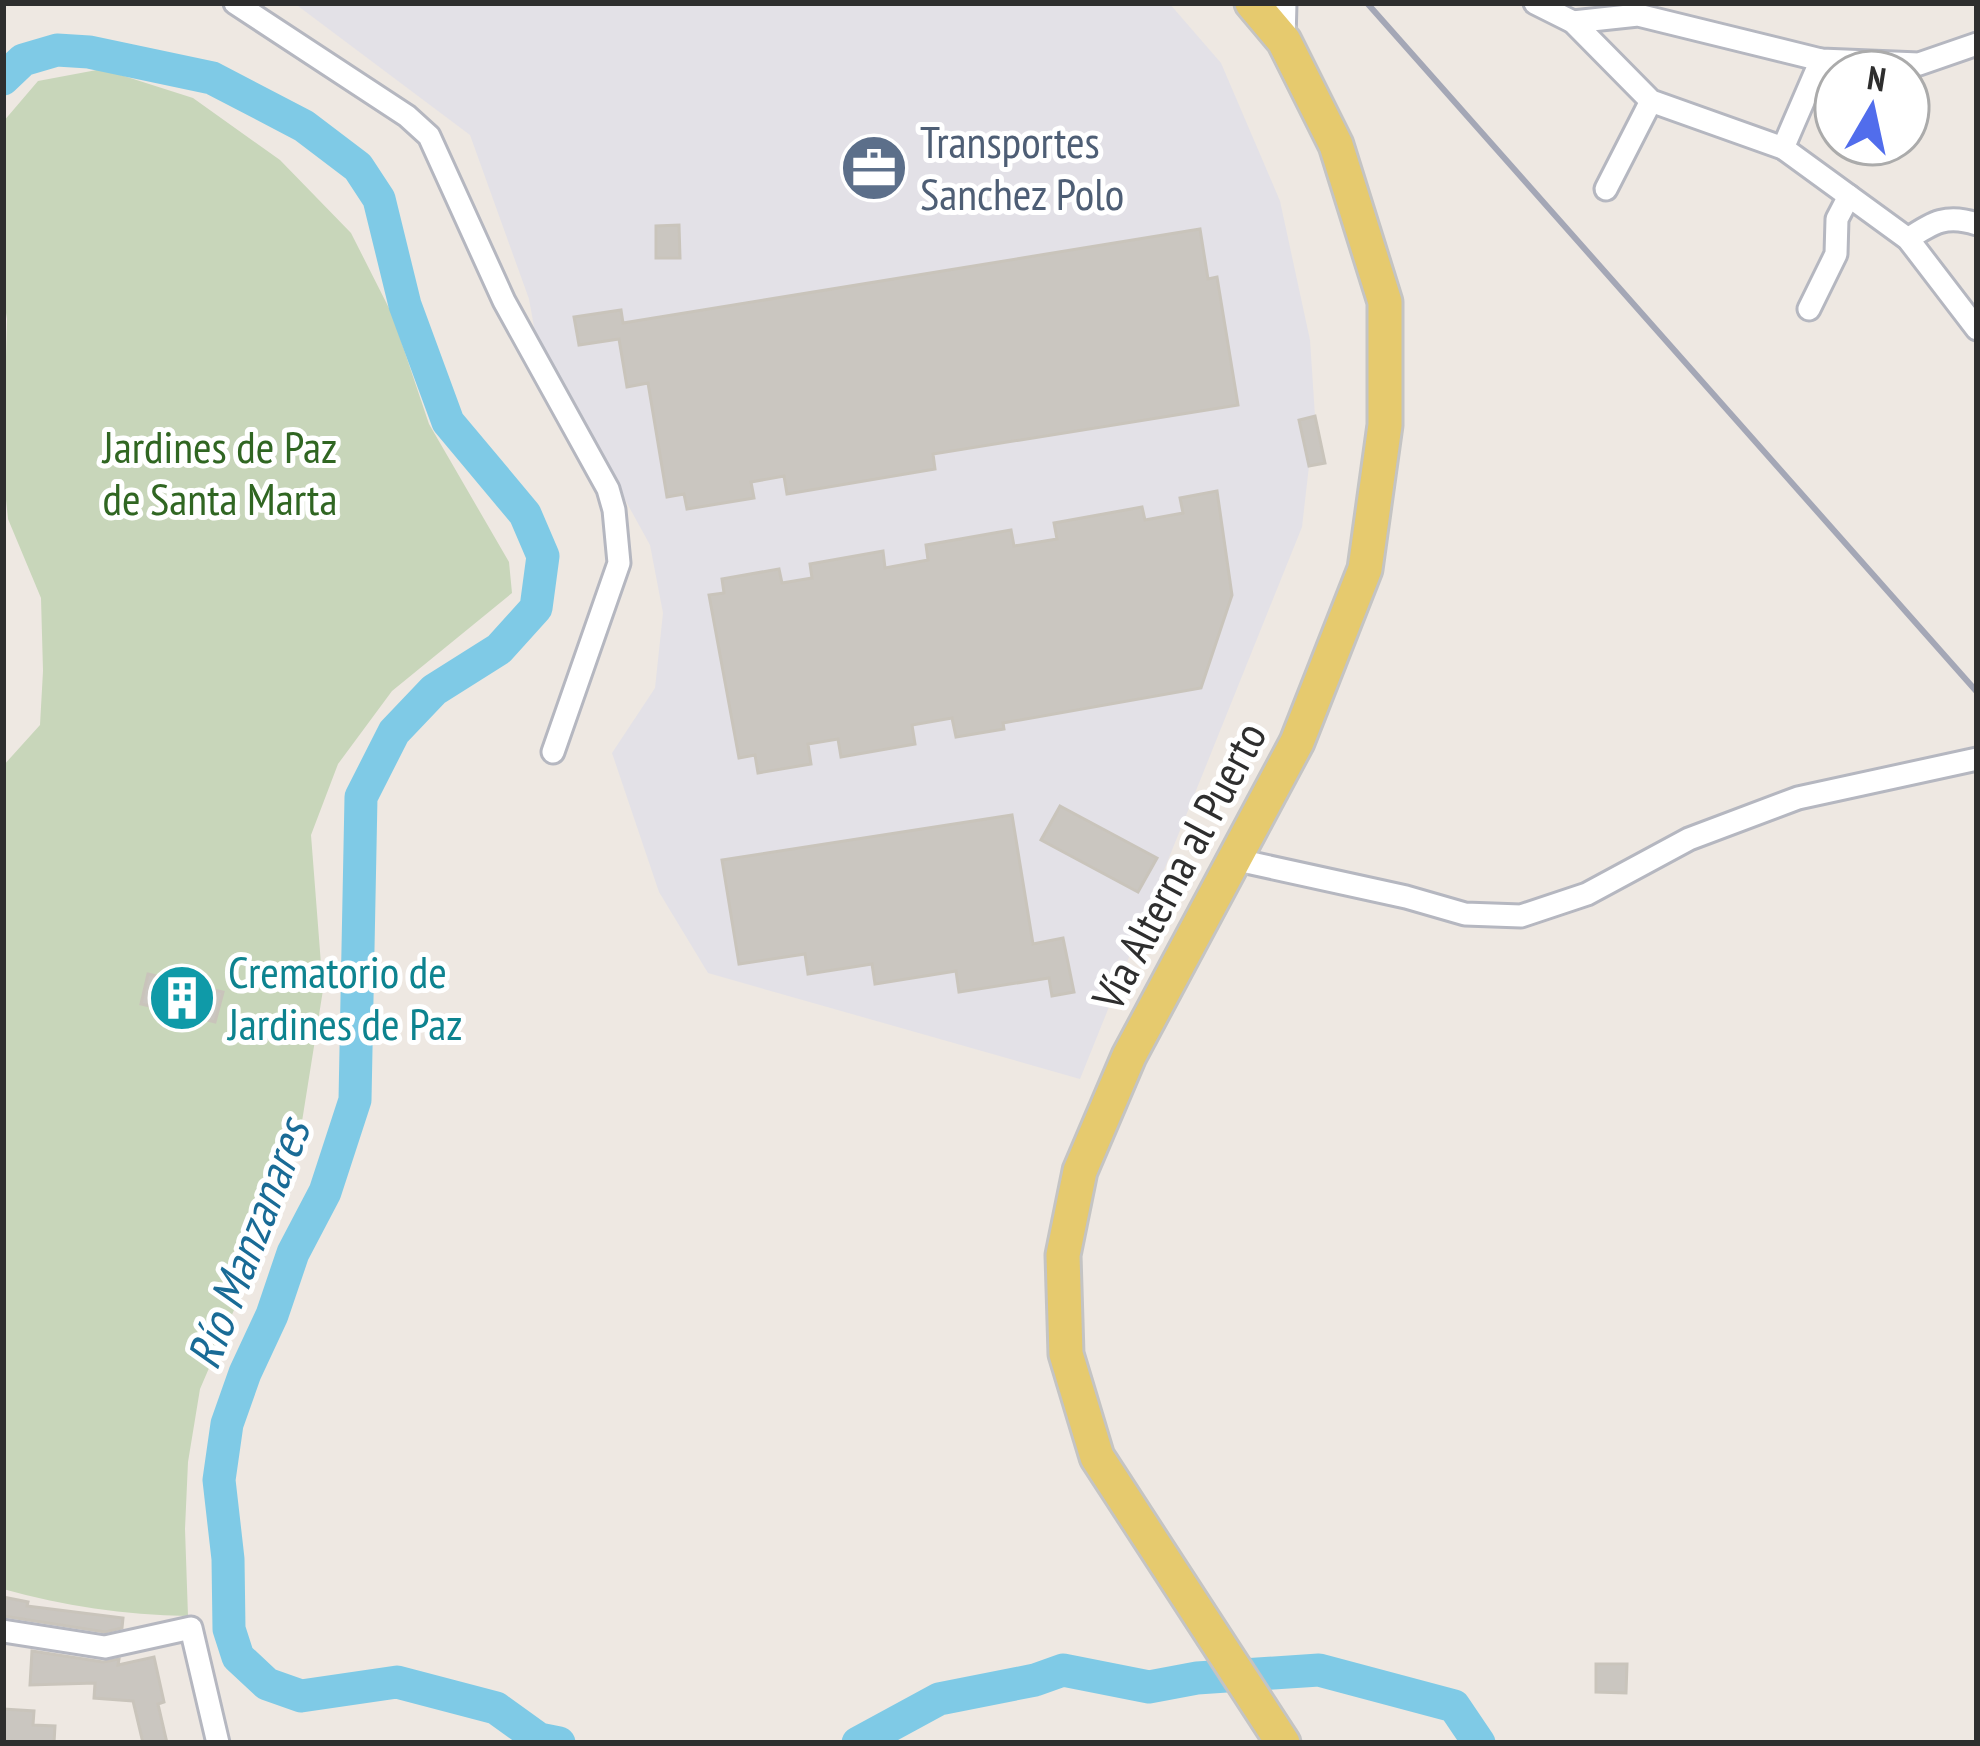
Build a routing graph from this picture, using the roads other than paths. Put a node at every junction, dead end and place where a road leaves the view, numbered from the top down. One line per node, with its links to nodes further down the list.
1 (235, 3): 19 (street)
2 (1252, 3): 6 (main road, Vía Alterna al Puerto)
3 (1285, 3): 6 (street)
4 (1535, 3): 5 (street)
5 (1573, 22): 8 (street); 11 (street)
6 (1284, 40): 21 (main road, Vía Alterna al Puerto)
7 (1977, 44): 9 (street)
8 (1812, 58)
9 (1932, 60)
10 (1812, 81): 12 (street)
11 (1651, 100): 12 (street); 13 (street)
12 (1784, 148): 14 (street)
13 (1606, 189)
14 (1849, 196): 16 (street); 17 (street)
15 (1977, 224): 16 (street)
16 (1908, 239): 18 (street)
17 (1809, 309)
18 (1977, 328)
19 (554, 752)
20 (1977, 759): 21 (street)
21 (1233, 859): 24 (main road, Vía Alterna al Puerto)
22 (3, 1631): 23 (street)
23 (218, 1743)
24 (1283, 1743)

